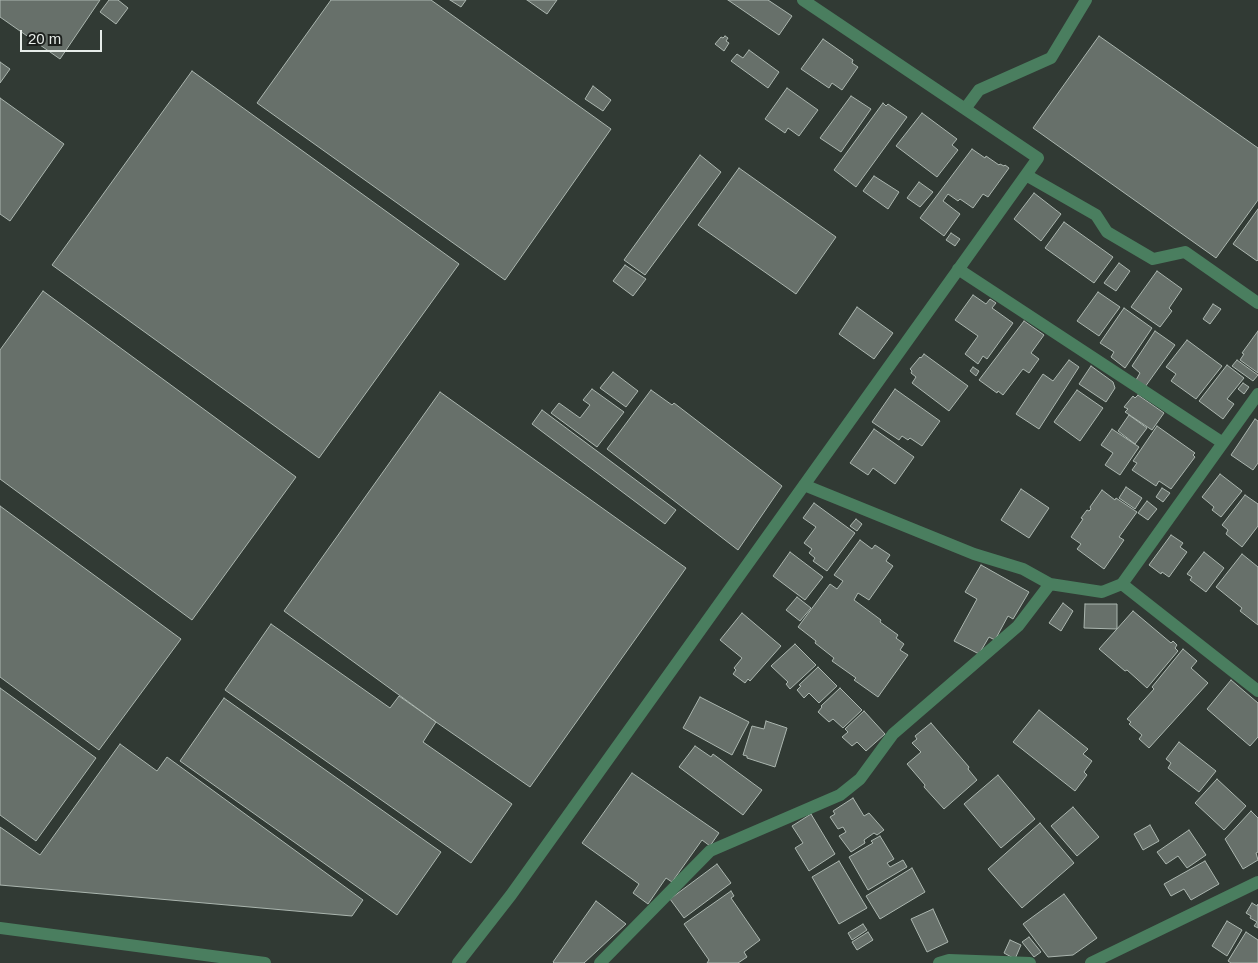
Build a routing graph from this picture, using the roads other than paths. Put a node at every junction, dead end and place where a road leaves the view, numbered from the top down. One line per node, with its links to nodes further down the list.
1 (803, 0): 3 (street)
2 (1086, 0): 3 (street)
3 (965, 109): 4 (street)
4 (1026, 174): 5 (street); 6 (street)
5 (958, 269): 8 (street); 9 (street)
6 (1258, 303)
7 (1258, 394): 8 (street)
8 (1223, 443): 11 (street)
9 (804, 485): 10 (street); 16 (street)
10 (1050, 584): 11 (street); 17 (street)
11 (1122, 584): 12 (street)
12 (1258, 690)
13 (1258, 882): 20 (street)
14 (0, 928): 15 (street)
15 (265, 963)
16 (458, 963)
17 (600, 963)
18 (939, 963): 19 (street)
19 (1030, 963)
20 (1090, 963)

